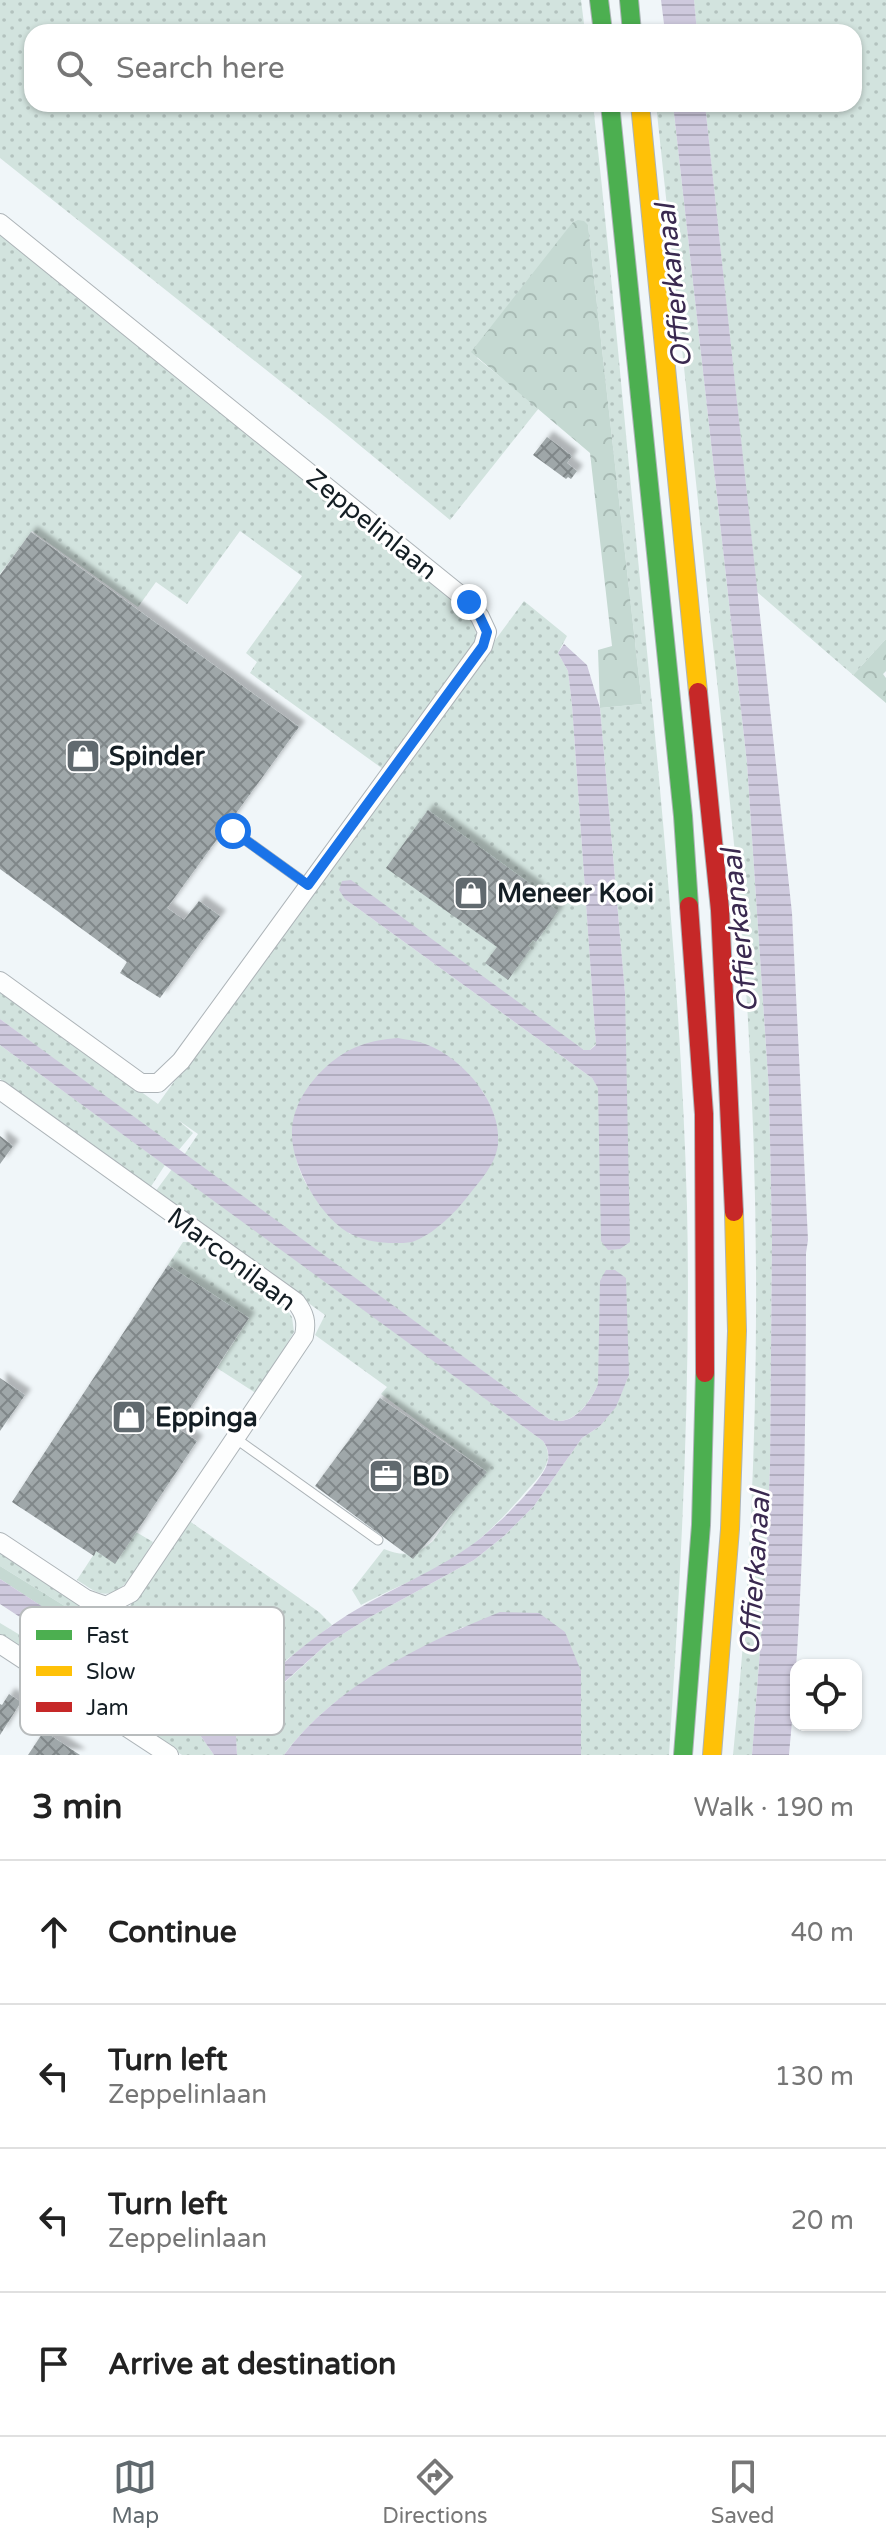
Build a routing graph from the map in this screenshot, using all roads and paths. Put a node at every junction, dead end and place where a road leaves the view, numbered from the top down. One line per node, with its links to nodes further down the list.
1 (599, 0): 3 (highway)
2 (629, 0): 4 (highway)
3 (602, 24)
4 (631, 24)
5 (611, 112): 19 (highway)
6 (641, 112): 20 (highway)
7 (0, 223): 9 (street, Zeppelinlaan)
8 (233, 831): 9 (lane)
9 (308, 885): 10 (street, Zeppelinlaan)
10 (0, 981)
11 (0, 1090): 12 (street, Marconilaan)
12 (235, 1438): 13 (lane); 14 (street, Marconilaan)
13 (378, 1540)
14 (0, 1542)
15 (0, 1644): 16 (street)
16 (20, 1657)
17 (139, 1735): 18 (street)
18 (169, 1755)
19 (683, 1755)
20 (712, 1755)

